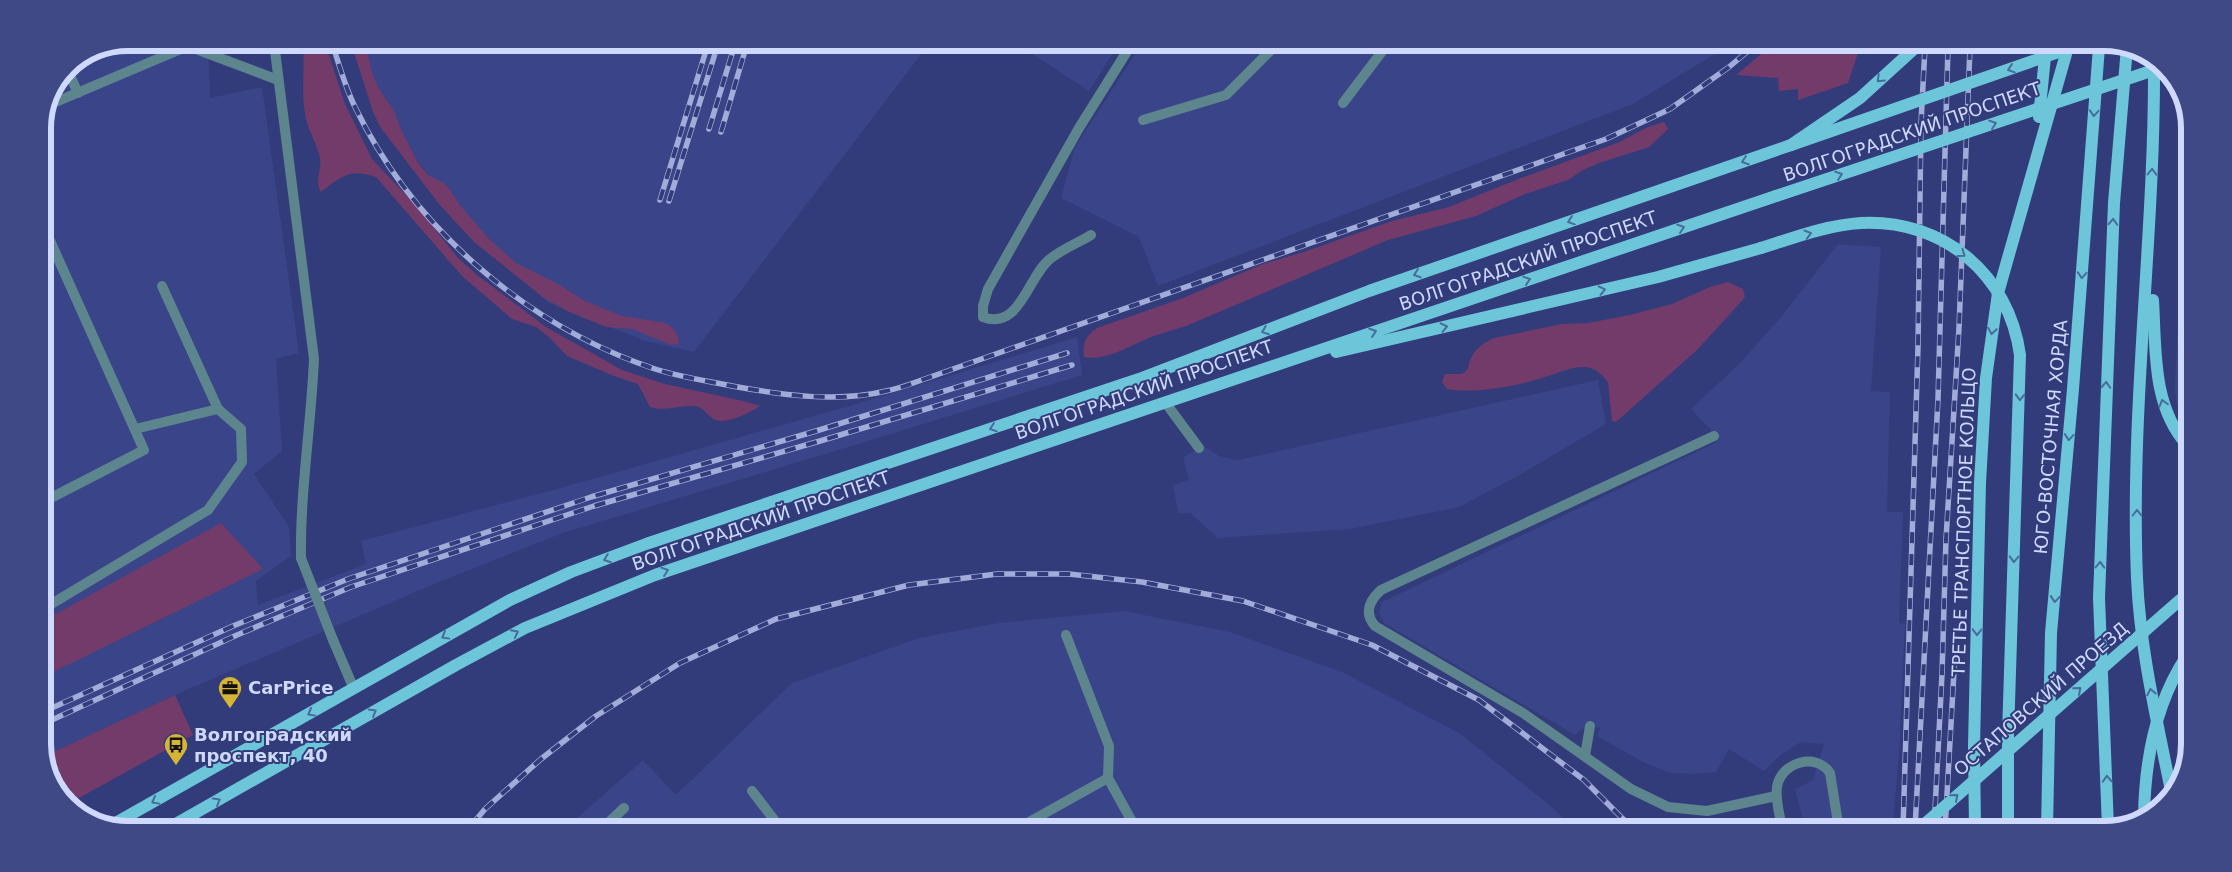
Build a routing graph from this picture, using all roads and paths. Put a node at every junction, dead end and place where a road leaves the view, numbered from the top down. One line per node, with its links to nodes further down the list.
1 (176, 51): 18 (street)
2 (201, 51): 17 (street)
3 (275, 51): 17 (street)
4 (1127, 51): 24 (street)
5 (1270, 51): 22 (street)
6 (1382, 51): 20 (street)
7 (1912, 51): 23 (main road, one-way to 23, bridge)
8 (2046, 51): 26 (main road)
9 (2062, 51): 23 (main road, ВОЛГОГРАДСКИЙ ПРОСПЕКТ, one-way to 23, bridge)
10 (2067, 51): 26 (main road, ТРЕТЬЕ ТРАНСПОРТНОЕ КОЛЬЦО)
11 (2099, 51): 61 (main road, ЮГО-ВОСТОЧНАЯ ХОРДА, one-way to 61)
12 (2126, 54): 62 (main road, one-way to 12)
13 (2154, 70): 21 (main road)
14 (2154, 70): 29 (main road, ВОЛГОГРАДСКИЙ ПРОСПЕКТ, one-way to 14, bridge)
15 (71, 77): 18 (street)
16 (2161, 77): 21 (main road)
17 (278, 80): 41 (street, bridge)
18 (78, 93): 19 (street)
19 (56, 102)
20 (1343, 103)
21 (2155, 109): 27 (main road, one-way to 21)
22 (1143, 120)
23 (1791, 145): 41 (main road, ВОЛГОГРАДСКИЙ ПРОСПЕКТ, one-way to 41)
24 (1091, 235)
25 (51, 243): 32 (street)
26 (2010, 244): 59 (main road, ТРЕТЬЕ ТРАНСПОРТНОЕ КОЛЬЦО, one-way to 59)
27 (2149, 256): 34 (main road, one-way to 27); 45 (main road, one-way to 27)
28 (162, 286): 31 (street)
29 (1260, 369): 30 (main road, ВОЛГОГРАДСКИЙ ПРОСПЕКТ); 60 (main road, one-way to 60, bridge)
30 (1165, 402): 35 (street); 51 (main road, ВОЛГОГРАДСКИЙ ПРОСПЕКТ, one-way to 30)
31 (218, 409): 32 (street); 38 (street)
32 (134, 429): 36 (street)
33 (1714, 436): 43 (street)
34 (2181, 438)
35 (1199, 448)
36 (51, 498)
37 (2181, 600): 58 (main road, ОСТАПОВСКИЙ ПРОЕЗД, one-way to 37, bridge)
38 (51, 604)
39 (1066, 635): 44 (street)
40 (2181, 665): 49 (main road, bridge)
41 (354, 689): 50 (main road, ВОЛГОГРАДСКИЙ ПРОСПЕКТ, one-way to 50)
42 (1590, 726): 43 (street)
43 (1585, 756): 47 (street)
44 (1108, 778): 54 (street); 55 (street)
45 (2169, 783)
46 (752, 790): 53 (street)
47 (1776, 796): 56 (street); 57 (street)
48 (624, 808): 52 (street)
49 (2144, 809)
50 (120, 820)
51 (181, 821)
52 (610, 821)
53 (775, 821)
54 (1031, 821)
55 (1132, 821)
56 (1781, 821)
57 (1838, 821)
58 (1928, 821)
59 (1975, 821)
60 (2008, 821)
61 (2047, 821)
62 (2108, 821)

